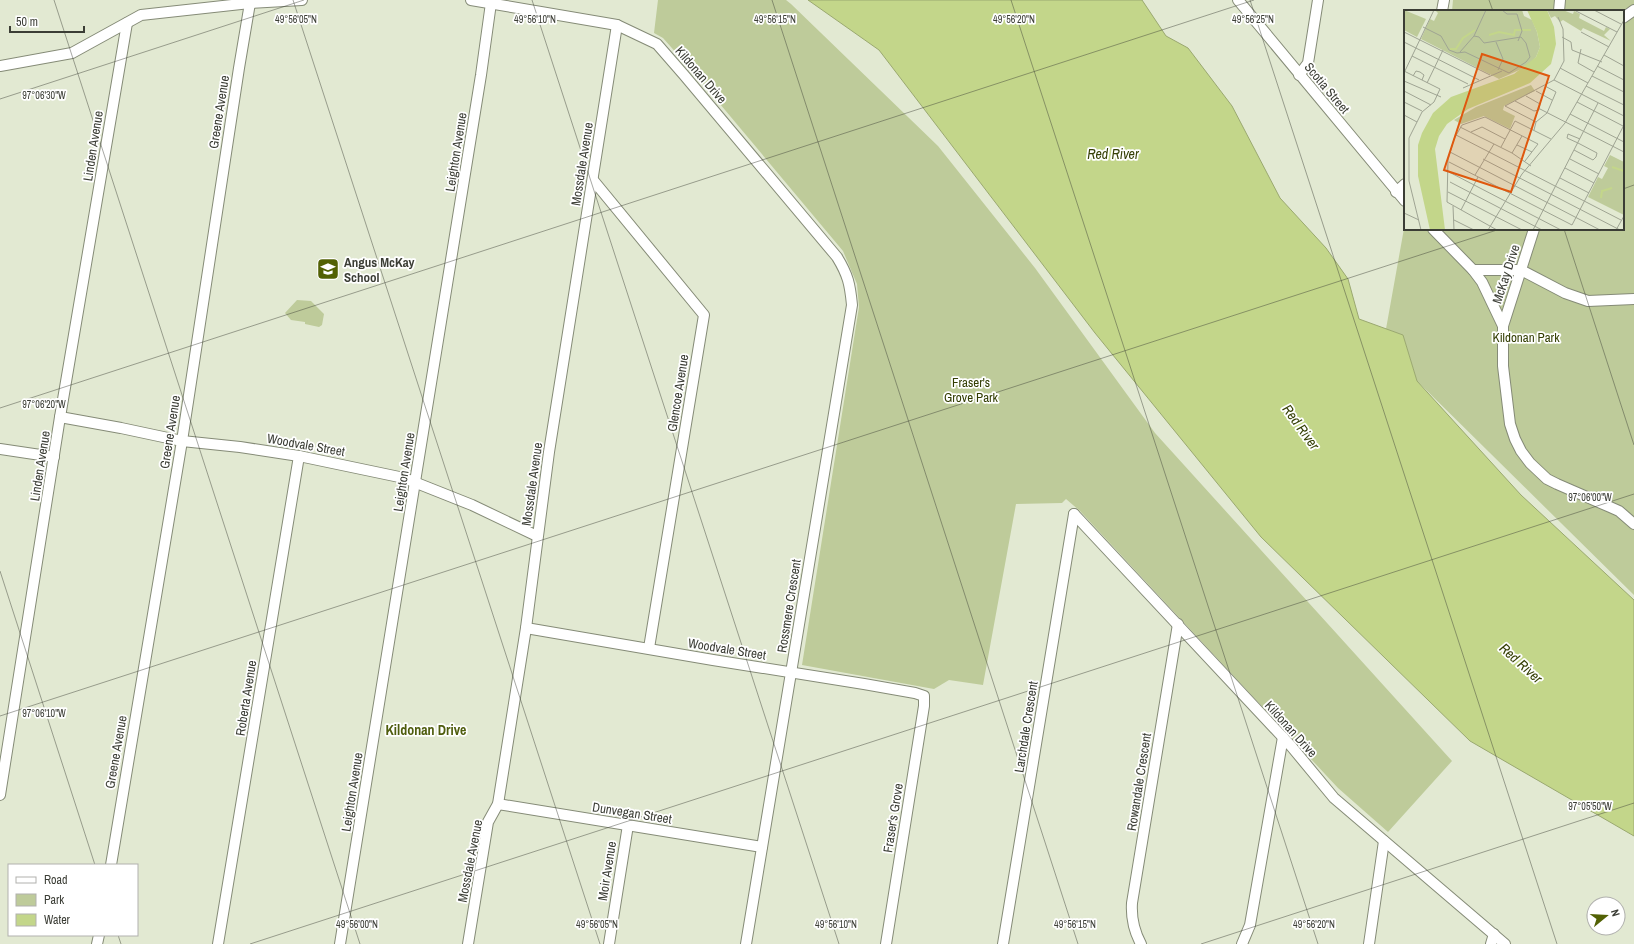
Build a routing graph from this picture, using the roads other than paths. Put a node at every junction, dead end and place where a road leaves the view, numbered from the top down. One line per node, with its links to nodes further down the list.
1 (302, 0): 7 (street)
2 (471, 0): 8 (street, Kildonan Drive)
3 (1238, 0): 16 (street, Scotia Street)
4 (1318, 0): 16 (street)
5 (1444, 0): 9 (street)
6 (1560, 0): 10 (street)
7 (250, 3): 13 (street); 29 (street, Greene Avenue)
8 (491, 3): 14 (street, Kildonan Drive); 33 (street, Leighton Avenue)
9 (1442, 10)
10 (1559, 10)
11 (1634, 10): 12 (street)
12 (1624, 17)
13 (127, 22): 15 (street); 28 (street, Linden Avenue)
14 (617, 25): 17 (street, Mossdale Avenue); 25 (street, Kildonan Drive)
15 (0, 66)
16 (1299, 75): 19 (street, Scotia Street)
17 (593, 180): 36 (street, Mossdale Avenue); 39 (street, Glencoe Avenue)
18 (1404, 185): 19 (street)
19 (1396, 192): 20 (street, Scotia Street)
20 (1404, 200)
21 (1434, 230): 23 (street)
22 (1534, 230): 24 (street, McKay Drive)
23 (1473, 270): 24 (street); 27 (street)
24 (1522, 270): 26 (street); 27 (street, McKay Drive)
25 (846, 273): 40 (street, Rossmere Crescent)
26 (1634, 299)
27 (1503, 326): 35 (street)
28 (60, 417): 29 (street, Woodvale Street); 32 (street, Linden Avenue)
29 (182, 441): 31 (street, Woodvale Street); 48 (street, Greene Avenue)
30 (0, 449): 32 (street)
31 (299, 456): 33 (street, Woodvale Street); 50 (street, Roberta Avenue)
32 (54, 458): 43 (street, Linden Avenue)
33 (416, 482): 36 (street, Woodvale Street); 51 (street, Leighton Avenue)
34 (1074, 514): 37 (street, Kildonan Drive); 56 (street, Larchdale Crescent)
35 (1634, 524)
36 (537, 536): 38 (street, Mossdale Avenue)
37 (1178, 624): 42 (street, Kildonan Drive); 57 (street, Rowandale Crescent)
38 (526, 628): 39 (street, Woodvale Street); 44 (street, Mossdale Avenue)
39 (649, 648): 40 (street, Woodvale Street)
40 (792, 672): 41 (street, Woodvale Street); 47 (street, Rossmere Crescent)
41 (924, 696): 55 (street, Fraser's Grove)
42 (1283, 737): 46 (street, Kildonan Drive); 58 (street)
43 (0, 795)
44 (498, 804): 45 (street, Dunvegan Street); 52 (street, Mossdale Avenue)
45 (628, 825): 47 (street, Dunvegan Street); 53 (street, Moir Avenue)
46 (1384, 841): 49 (street, Kildonan Drive); 59 (street)
47 (762, 847): 54 (street, Rossmere Crescent)
48 (110, 864)
49 (1494, 934): 60 (street); 61 (street, Kildonan Drive)
50 (218, 944)
51 (340, 944)
52 (468, 944)
53 (609, 944)
54 (746, 944)
55 (886, 944)
56 (1003, 944)
57 (1141, 944)
58 (1242, 944)
59 (1369, 944)
60 (1490, 944)
61 (1505, 944)

